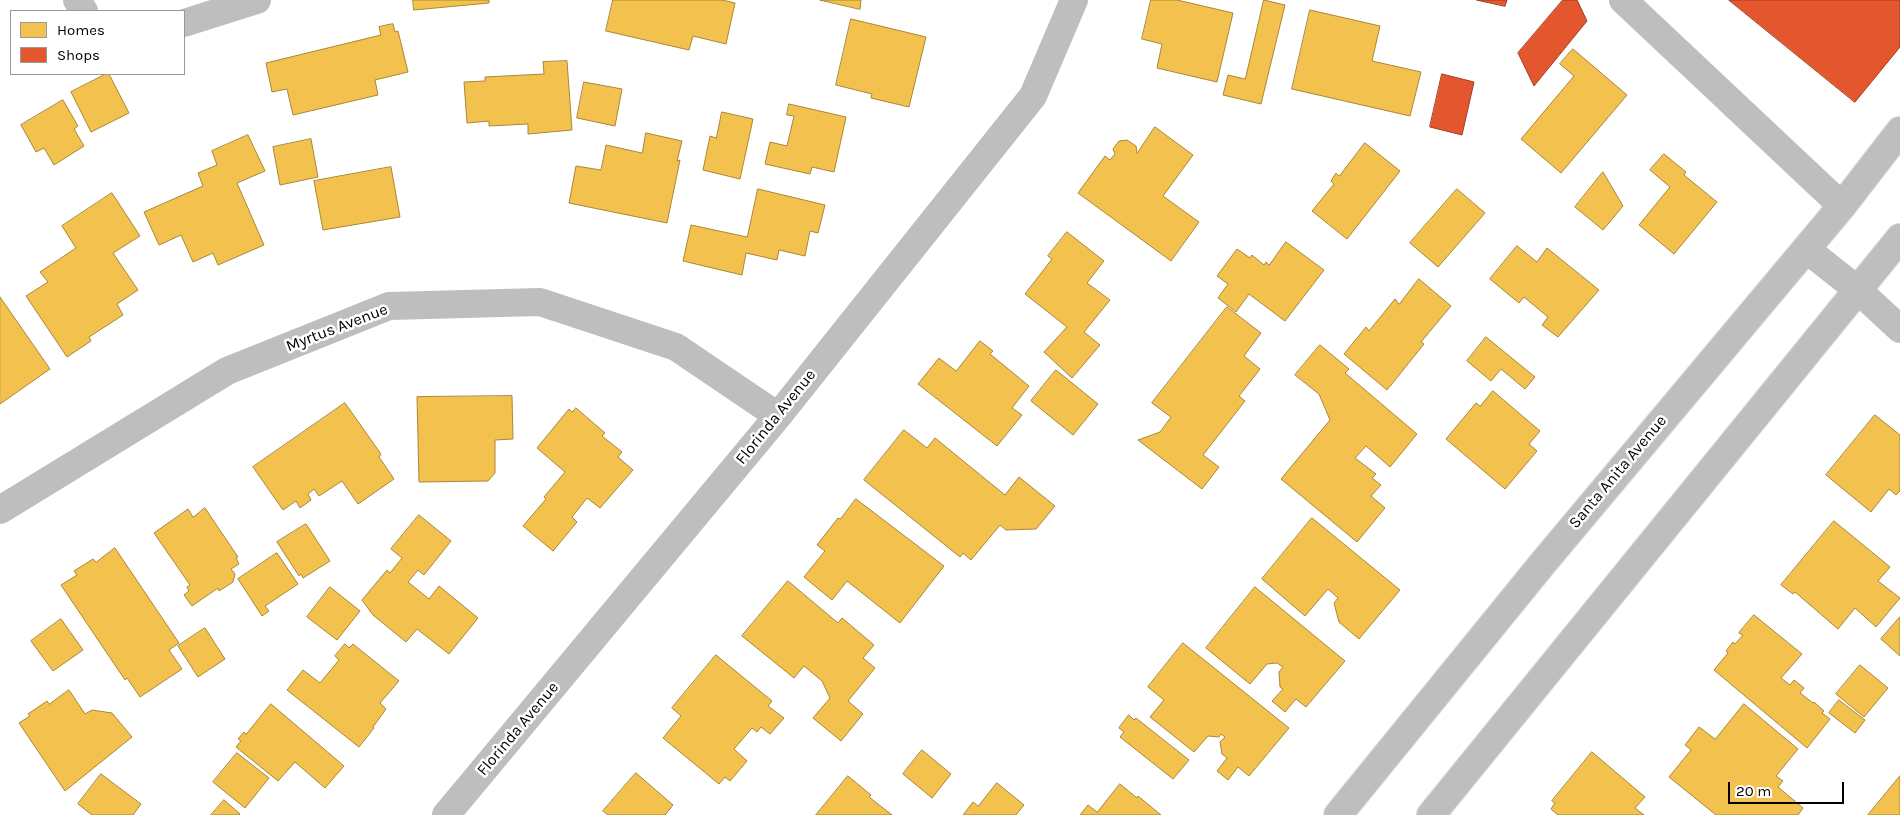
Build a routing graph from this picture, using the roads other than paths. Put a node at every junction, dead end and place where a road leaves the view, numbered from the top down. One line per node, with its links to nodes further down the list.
1 (257, 0): 4 (street)
2 (1074, 0): 11 (street, Florinda Avenue)
3 (1623, 0): 6 (street)
4 (185, 23)
5 (1900, 131): 6 (street, Santa Anita Avenue)
6 (1842, 206): 8 (street, Santa Anita Avenue)
7 (1900, 238): 9 (street)
8 (1806, 249): 9 (street); 14 (street, Santa Anita Avenue)
9 (1859, 291): 10 (street); 15 (street)
10 (1900, 328)
11 (778, 416): 12 (street, Myrtus Avenue); 13 (street, Florinda Avenue)
12 (2, 504)
13 (446, 815)
14 (1338, 815)
15 (1431, 815)

